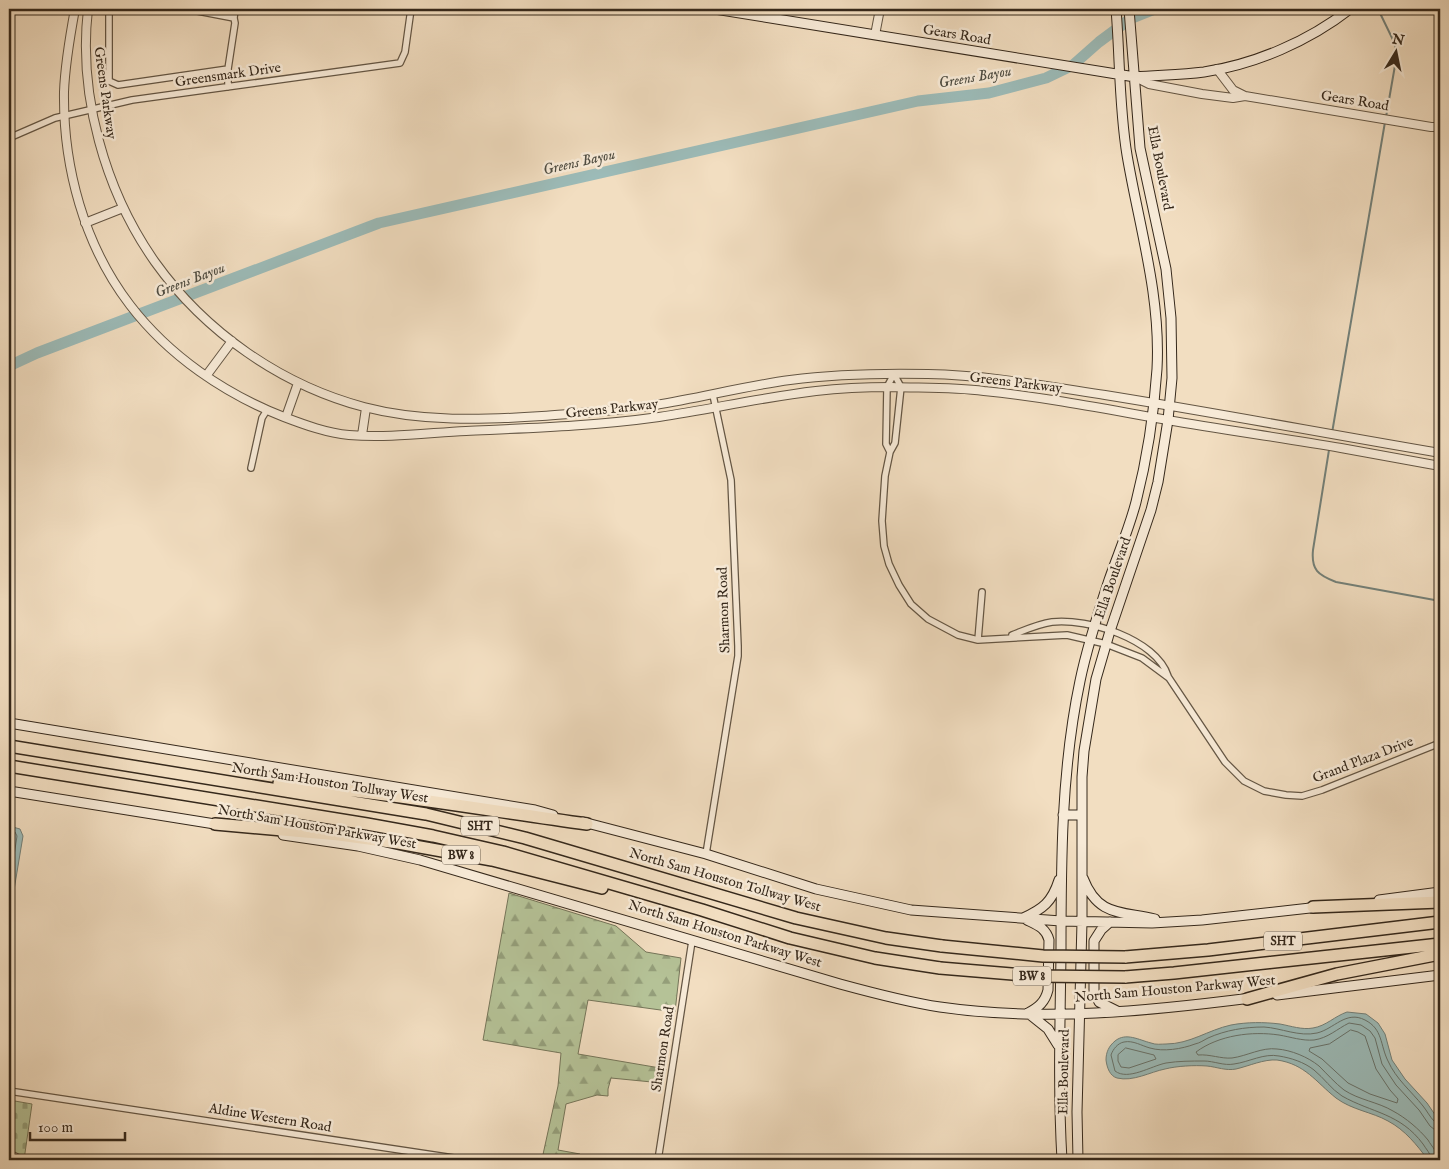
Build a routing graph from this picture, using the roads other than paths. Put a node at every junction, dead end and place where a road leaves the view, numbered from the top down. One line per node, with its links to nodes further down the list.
1 (75, 9): 22 (street, Greens Parkway)
2 (88, 9): 21 (street, Greens Parkway)
3 (110, 9): 15 (street)
4 (187, 9): 12 (street)
5 (235, 9): 13 (street)
6 (412, 9): 19 (street, Greensmark Drive)
7 (715, 9): 14 (main road, Gears Road)
8 (880, 9): 14 (street)
9 (1116, 9): 17 (main road, Ella Boulevard)
10 (1129, 9): 18 (main road, Ella Boulevard)
11 (1350, 9): 16 (main road)
12 (214, 11): 13 (street)
13 (234, 18): 15 (street)
14 (876, 35): 17 (main road, Gears Road)
15 (228, 69): 19 (street)
16 (1217, 69): 18 (main road, Gears Road); 20 (street, Gears Road)
17 (1121, 75): 18 (main road, Gears Road); 28 (main road, Ella Boulevard)
18 (1135, 77): 20 (street, Gears Road); 27 (main road, Ella Boulevard)
19 (228, 87): 21 (street, Greensmark Drive)
20 (1245, 96): 23 (street, Gears Road)
21 (93, 109): 22 (street, Greensmark Drive); 29 (street, Greens Parkway)
22 (65, 116): 26 (street, Greensmark Drive); 30 (street, Greens Parkway)
23 (1431, 127): 24 (street, Gears Road); 25 (street, Gears Road)
24 (1440, 127)
25 (1440, 131)
26 (9, 138)
27 (1140, 148): 28 (main road); 31 (main road, Ella Boulevard)
28 (1127, 150): 32 (main road, Ella Boulevard)
29 (123, 208): 30 (street); 35 (street, Greens Parkway)
30 (85, 223): 37 (street, Greens Parkway)
31 (1159, 231): 32 (main road); 34 (main road, Ella Boulevard)
32 (1144, 234): 33 (main road, Ella Boulevard)
33 (1156, 318): 34 (main road); 46 (main road, Ella Boulevard)
34 (1170, 318): 47 (main road, Ella Boulevard)
35 (232, 341): 37 (street); 39 (street, Greens Parkway)
36 (894, 374): 38 (street, Greens Parkway); 40 (street, Grand Plaza Drive); 41 (street); 42 (street, Greens Parkway)
37 (206, 376): 50 (street, Greens Parkway)
38 (808, 378): 43 (street); 44 (street, Greens Parkway)
39 (298, 383): 48 (street, Greens Parkway); 51 (street)
40 (887, 387): 41 (street, Greens Parkway); 43 (street, Greens Parkway); 58 (street, Grand Plaza Drive)
41 (901, 388): 45 (street, Greens Parkway); 58 (street, Grand Plaza Drive)
42 (1069, 390): 45 (street); 46 (street, Greens Parkway)
43 (811, 391): 49 (street, Greens Parkway)
44 (713, 395): 48 (street, Greens Parkway); 49 (street, Sharmon Road)
45 (1067, 402): 52 (street, Greens Parkway)
46 (1154, 403): 47 (street, Greens Parkway); 52 (main road, Ella Boulevard)
47 (1170, 406): 53 (main road, Ella Boulevard); 54 (street, Greens Parkway)
48 (366, 408): 56 (street)
49 (716, 408): 56 (street, Greens Parkway); 85 (street, Sharmon Road)
50 (267, 410): 51 (street, Greens Parkway); 62 (street)
51 (286, 417): 56 (street, Greens Parkway)
52 (1152, 417): 53 (street, Greens Parkway); 63 (main road, Ella Boulevard)
53 (1168, 420): 55 (street, Greens Parkway); 64 (main road, Ella Boulevard)
54 (1248, 420): 55 (street); 57 (street, Greens Parkway)
55 (1245, 433): 60 (street, Greens Parkway)
56 (362, 435)
57 (1421, 450): 59 (street, Greens Parkway); 60 (street)
58 (890, 452): 69 (street, Grand Plaza Drive)
59 (1440, 453)
60 (1419, 462): 61 (street, Greens Parkway)
61 (1440, 466)
62 (251, 468)
63 (1126, 535): 64 (main road); 66 (main road, Ella Boulevard)
64 (1142, 539): 67 (main road, Ella Boulevard)
65 (982, 592): 69 (street)
66 (1095, 626): 67 (street, Grand Plaza Drive); 68 (street, Grand Plaza Drive); 70 (main road, Ella Boulevard)
67 (1110, 631): 71 (main road, Ella Boulevard); 72 (street, Grand Plaza Drive)
68 (1008, 637): 69 (street, Grand Plaza Drive); 70 (street, Grand Plaza Drive)
69 (978, 640)
70 (1090, 640): 71 (street, Grand Plaza Drive); 76 (main road, Ella Boulevard)
71 (1106, 644): 72 (street, Grand Plaza Drive); 77 (main road, Ella Boulevard)
72 (1169, 678): 74 (street, Grand Plaza Drive)
73 (9, 723): 84 (main road)
74 (1440, 743)
75 (9, 746): 79 (highway, North Sam Houston Tollway West / SHT)
76 (1068, 748): 77 (main road); 81 (main road, Ella Boulevard)
77 (1084, 751): 82 (main road, Ella Boulevard)
78 (9, 766): 91 (highway, SHT)
79 (173, 773): 84 (highway); 97 (highway, North Sam Houston Tollway West / SHT, bridge)
80 (9, 791): 83 (main road, North Sam Houston Parkway West / BW 8)
81 (1063, 815): 82 (main road); 86 (main road, Ella Boulevard)
82 (1082, 815): 87 (main road, Ella Boulevard)
83 (215, 824): 91 (highway, BW 8); 98 (main road, North Sam Houston Parkway West)
84 (587, 824): 85 (main road)
85 (706, 854): 92 (main road)
86 (1062, 863): 92 (main road); 93 (main road, Ella Boulevard)
87 (1082, 874): 94 (main road, Ella Boulevard); 96 (main road)
88 (1440, 892): 90 (main road)
89 (1440, 902): 90 (highway)
90 (1313, 908): 96 (main road)
91 (702, 910): 99 (highway, North Sam Houston Parkway West / BW 8, bridge)
92 (1022, 918): 93 (main road); 104 (main road)
93 (1061, 921): 94 (main road); 105 (main road, Ella Boulevard)
94 (1082, 922): 95 (main road); 106 (main road, Ella Boulevard)
95 (1110, 922): 96 (main road); 103 (main road)
96 (1168, 922)
97 (1440, 922)
98 (692, 941): 104 (main road, North Sam Houston Parkway West); 112 (street, Sharmon Road)
99 (1440, 944)
100 (1440, 954): 102 (highway)
101 (1440, 975): 102 (main road, North Sam Houston Parkway West)
102 (1247, 999): 103 (main road, North Sam Houston Parkway West)
103 (1119, 1012): 106 (main road, North Sam Houston Parkway West)
104 (1028, 1013): 105 (main road, North Sam Houston Parkway West); 107 (main road)
105 (1060, 1014): 106 (main road, North Sam Houston Parkway West); 107 (main road, Ella Boulevard)
106 (1079, 1014): 114 (main road, Ella Boulevard)
107 (1059, 1048): 113 (main road, Ella Boulevard)
108 (9, 1091): 111 (street, Aldine Western Road)
109 (9, 1153): 110 (street)
110 (23, 1160)
111 (468, 1160)
112 (658, 1160)
113 (1062, 1160)
114 (1078, 1160)

